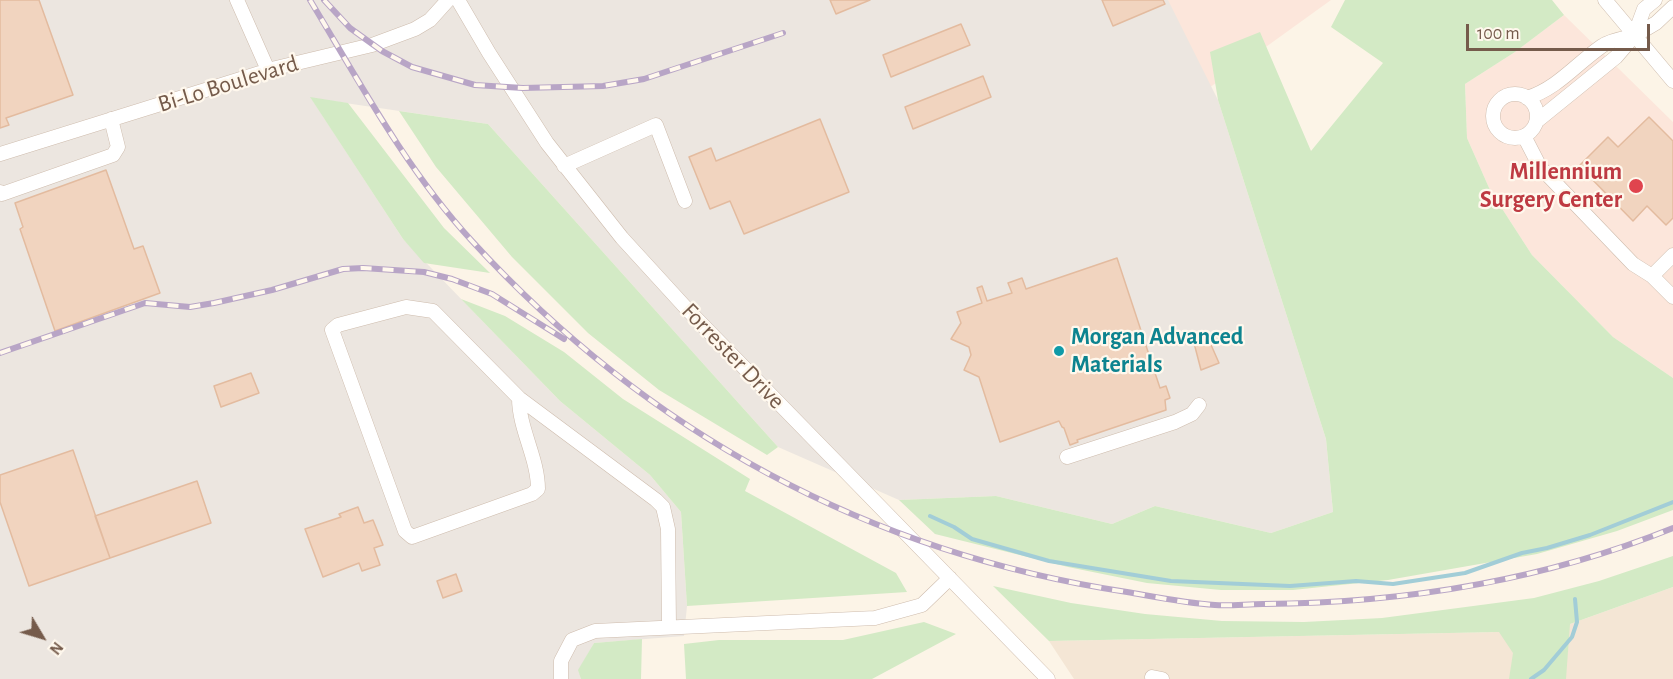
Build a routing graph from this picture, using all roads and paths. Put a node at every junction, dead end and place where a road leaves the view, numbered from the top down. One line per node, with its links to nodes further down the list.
1 (237, 0): 9 (street)
2 (448, 0): 9 (street, Bi-Lo Boulevard)
3 (475, 0): 6 (street)
4 (1605, 0): 8 (street)
5 (1655, 0): 8 (street)
6 (460, 4): 16 (street, Forrester Drive)
7 (1673, 7): 8 (street)
8 (1634, 36): 10 (street); 11 (street); 13 (street)
9 (268, 70): 12 (street, Bi-Lo Boulevard)
10 (1673, 81)
11 (1527, 98): 13 (street); 14 (street)
12 (111, 119): 15 (street, Bi-Lo Boulevard); 17 (street)
13 (1537, 121): 14 (street)
14 (1524, 136): 20 (street)
15 (0, 154)
16 (564, 166): 18 (street); 25 (street, Forrester Drive)
17 (0, 192)
18 (685, 201)
19 (1673, 255): 20 (street)
20 (1652, 276): 21 (street)
21 (1673, 297)
22 (519, 398): 22 (street); 26 (street)
23 (1199, 405): 24 (street)
24 (1067, 458)
25 (950, 578): 26 (street); 28 (street, Forrester Drive)
26 (669, 627): 27 (street)
27 (561, 679)
28 (1048, 679)

